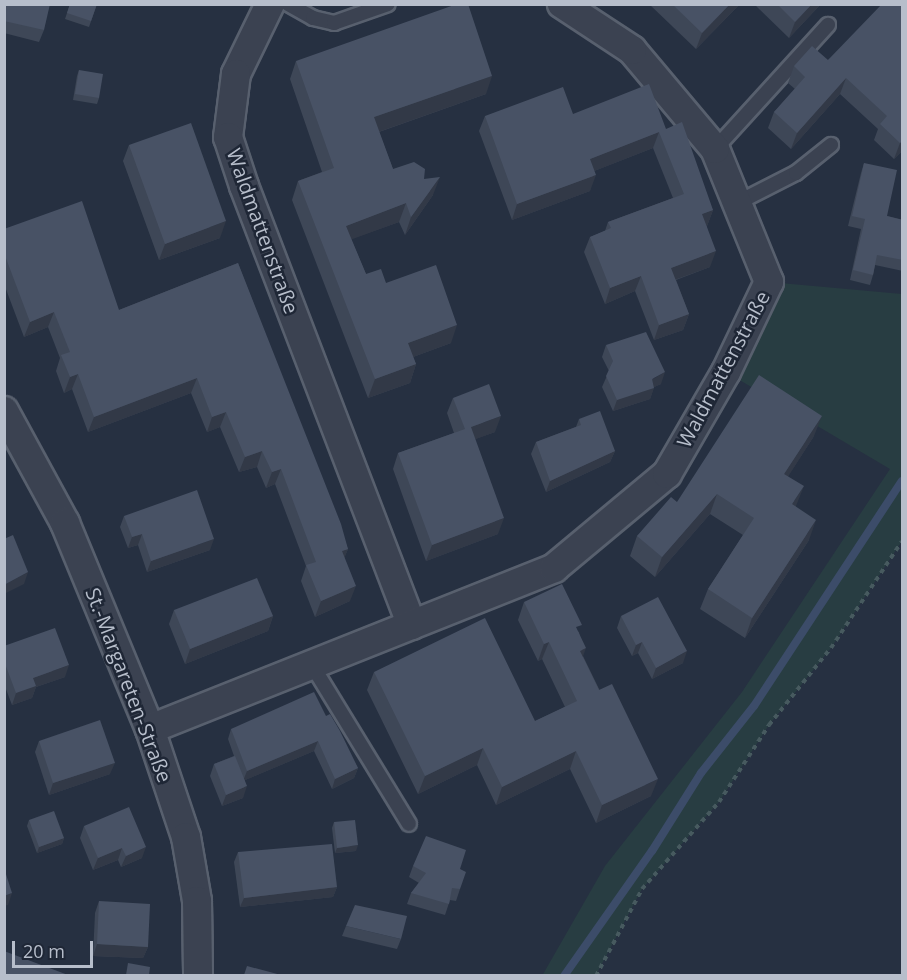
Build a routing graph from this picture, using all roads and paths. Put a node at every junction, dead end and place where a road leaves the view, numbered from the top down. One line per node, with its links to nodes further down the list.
1 (270, 4): 11 (street, Waldmattenstraße)
2 (288, 4): 3 (lane)
3 (388, 4)
4 (562, 4): 7 (street, Waldmattenstraße)
5 (828, 25): 7 (lane)
6 (831, 145): 8 (lane)
7 (715, 148): 8 (street, Waldmattenstraße)
8 (737, 203): 11 (street, Waldmattenstraße)
9 (4, 411): 13 (street, St.-Margareten-Straße)
10 (903, 541): 16 (path)
11 (412, 625): 12 (street, Waldmattenstraße)
12 (312, 665): 13 (street, Waldmattenstraße); 14 (lane)
13 (150, 729): 15 (street, St.-Margareten-Straße)
14 (409, 824)
15 (198, 975)
16 (596, 975)

